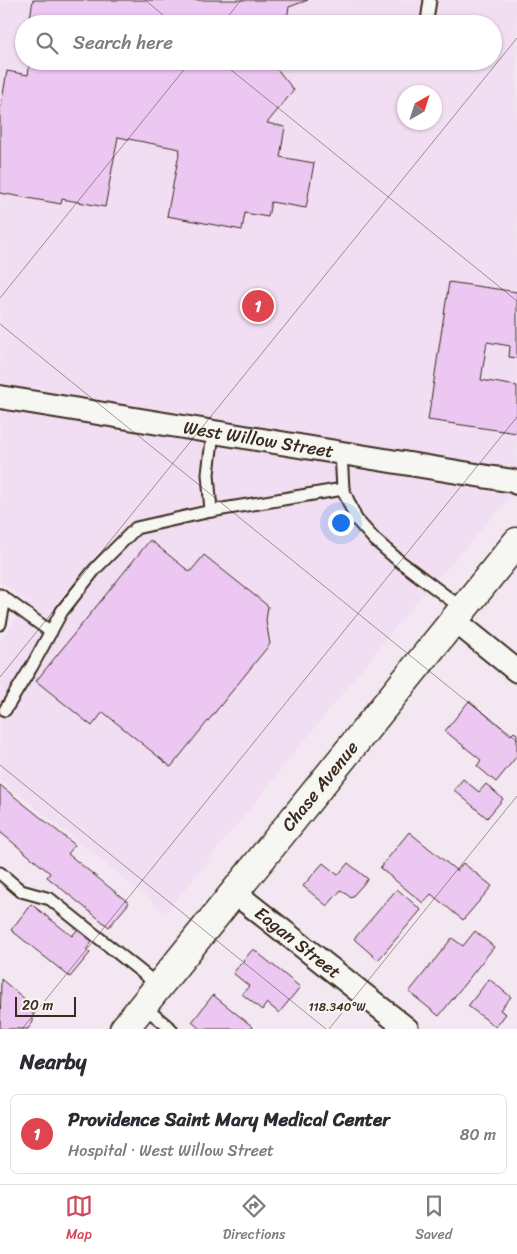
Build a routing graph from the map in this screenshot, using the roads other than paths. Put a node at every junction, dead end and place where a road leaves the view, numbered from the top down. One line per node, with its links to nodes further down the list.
1 (430, 0): 2 (lane)
2 (428, 15)
3 (0, 397): 4 (street, West Willow Street)
4 (213, 432): 5 (street, West Willow Street); 8 (lane)
5 (342, 452): 6 (street, West Willow Street); 7 (lane)
6 (517, 483)
7 (343, 489): 8 (lane); 11 (lane)
8 (211, 511): 13 (lane)
9 (517, 542): 11 (street, Chase Avenue)
10 (3, 597): 12 (lane); 13 (lane)
11 (459, 615): 14 (street); 17 (street, Chase Avenue)
12 (0, 624)
13 (51, 632): 15 (lane)
14 (517, 670)
15 (5, 710)
16 (0, 873): 18 (lane)
17 (236, 893): 18 (street, Chase Avenue); 21 (street, Eagan Street)
18 (151, 996): 19 (street, Chase Avenue); 20 (lane)
19 (124, 1029)
20 (171, 1029)
21 (407, 1029)

